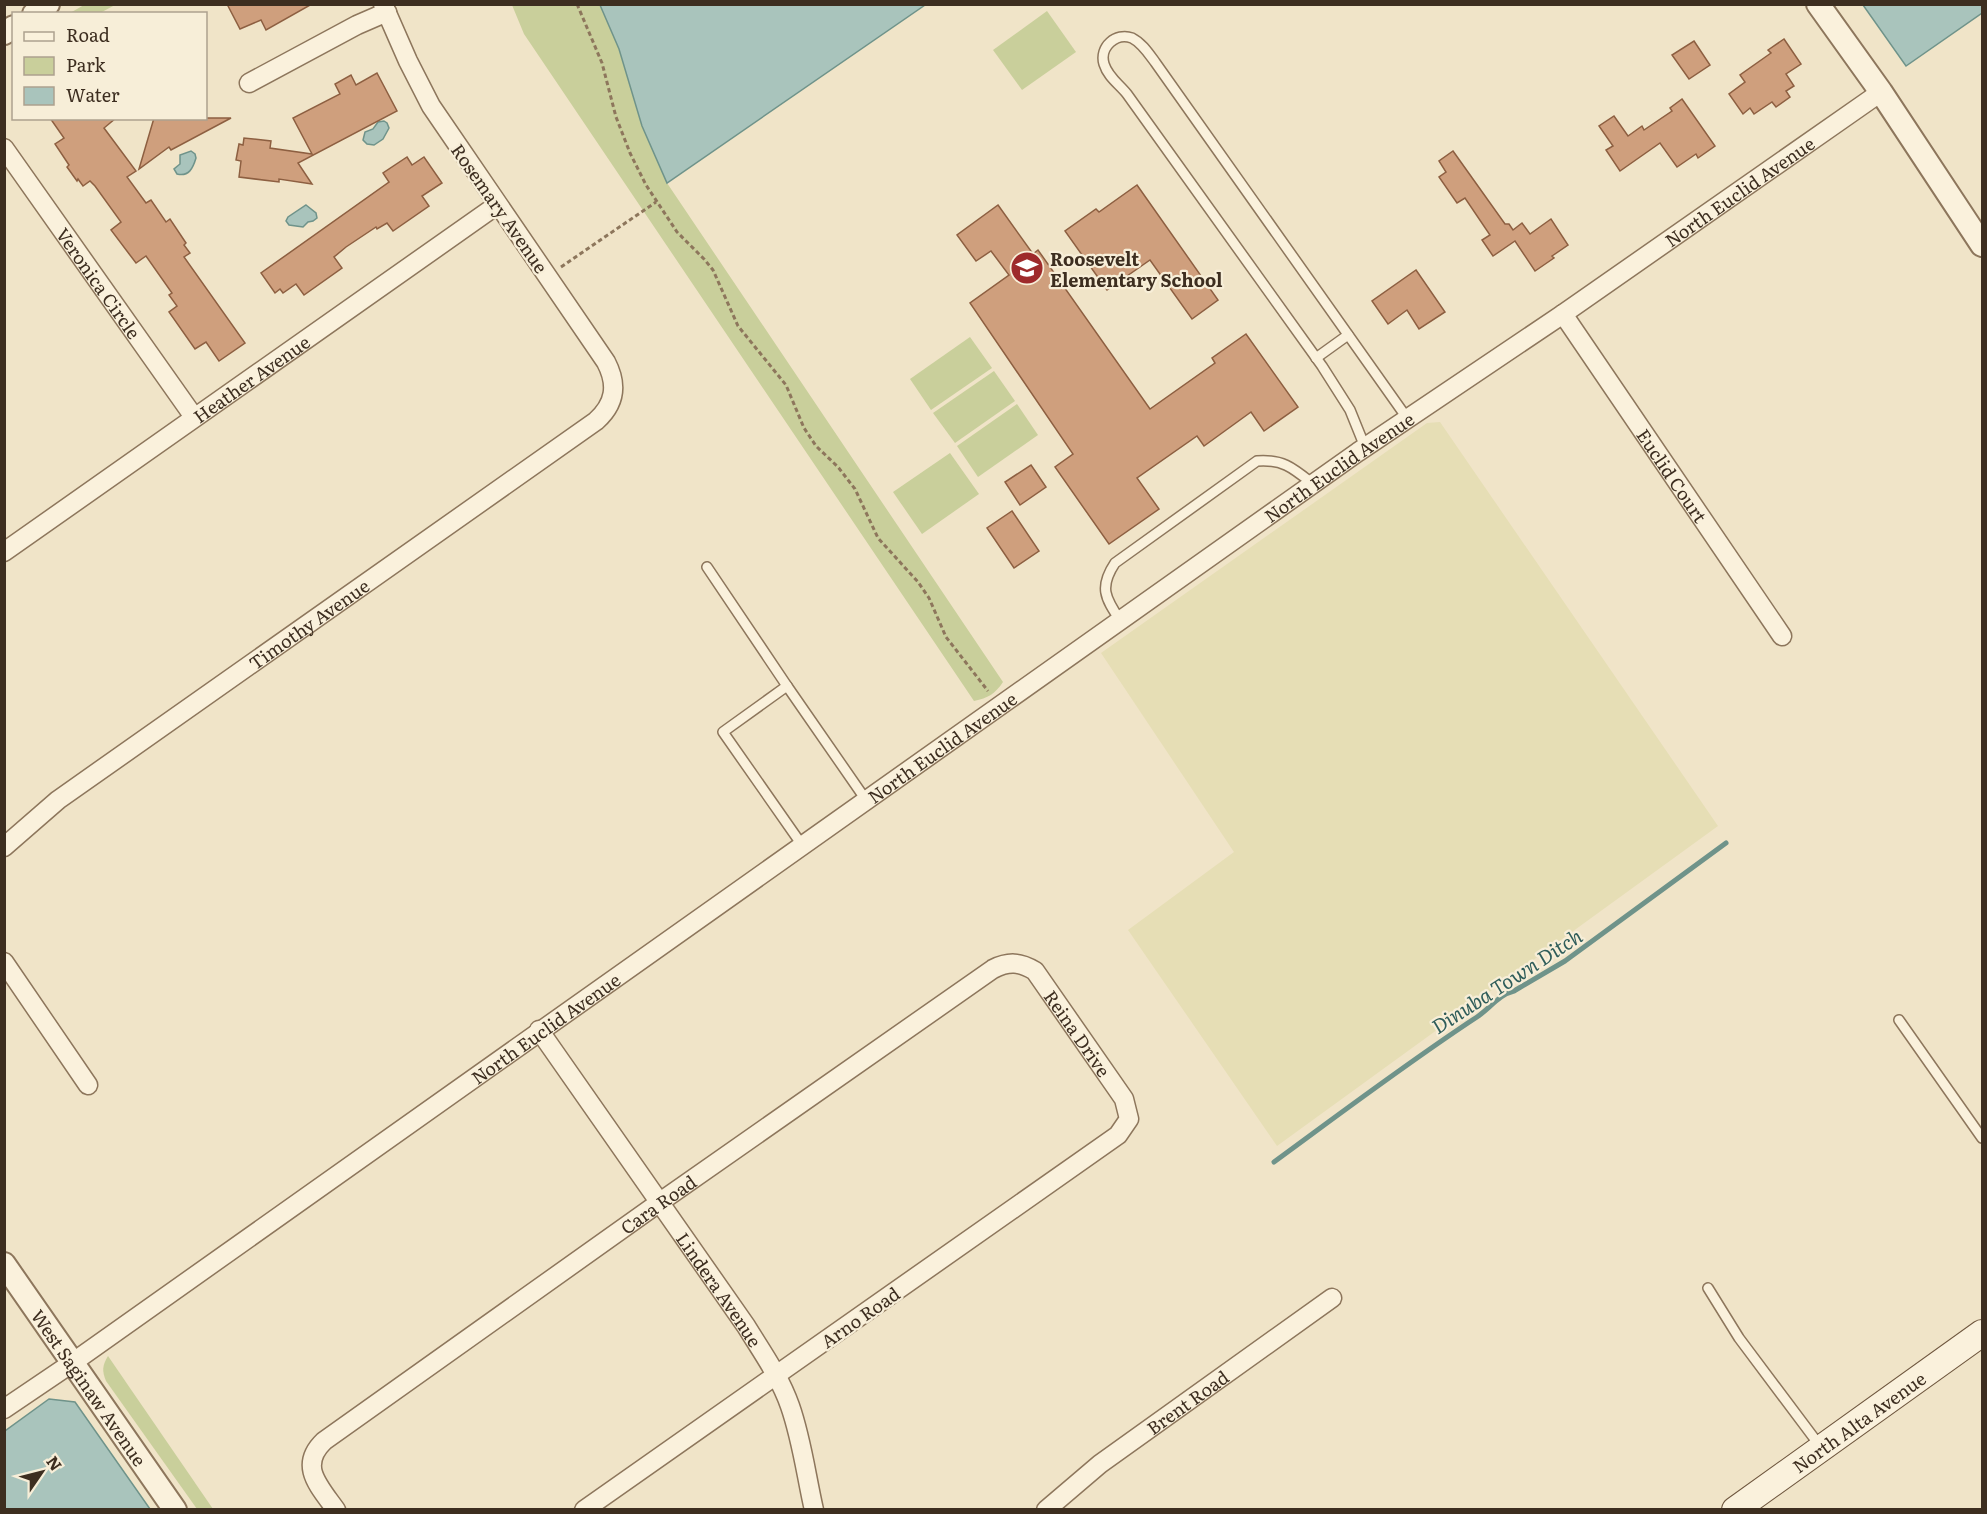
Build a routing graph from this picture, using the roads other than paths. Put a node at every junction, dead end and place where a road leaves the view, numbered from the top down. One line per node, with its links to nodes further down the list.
1 (1818, 4): 5 (street)
2 (1831, 4): 5 (street)
3 (385, 7): 4 (street); 7 (street, Rosemary Avenue)
4 (249, 83)
5 (1881, 92): 8 (street); 9 (street, North Euclid Avenue)
6 (4, 148): 13 (street, Veronica Circle)
7 (497, 205): 12 (street, Rosemary Avenue); 13 (street, Heather Avenue)
8 (1983, 245)
9 (1563, 314): 14 (street, North Euclid Avenue); 20 (street, Euclid Court)
10 (1348, 335): 11 (lane); 11 (lane); 14 (lane)
11 (1316, 358): 15 (lane)
12 (612, 400): 24 (street, Timothy Avenue)
13 (194, 417): 17 (street, Heather Avenue)
14 (1407, 418): 15 (street, North Euclid Avenue)
15 (1365, 447): 16 (street, North Euclid Avenue)
16 (1313, 484): 19 (street, North Euclid Avenue); 19 (lane)
17 (5, 550)
18 (707, 567): 21 (lane)
19 (1120, 620): 22 (street, North Euclid Avenue)
20 (1782, 636)
21 (787, 686): 22 (lane); 23 (lane)
22 (866, 800): 23 (street, North Euclid Avenue)
23 (802, 845): 28 (street, North Euclid Avenue)
24 (4, 847)
25 (4, 962): 29 (street)
26 (1013, 962): 30 (street, Reina Drive); 32 (street, Cara Road)
27 (1899, 1020): 31 (lane)
28 (539, 1030): 32 (street, Lindera Avenue); 37 (street, North Euclid Avenue)
29 (88, 1085)
30 (1129, 1119): 38 (street, Arno Road)
31 (1983, 1138)
32 (660, 1202): 38 (street, Lindera Avenue); 42 (street, Cara Road)
33 (4, 1264): 37 (street, West Saginaw Avenue)
34 (1708, 1288): 40 (lane)
35 (1332, 1298): 45 (street, Brent Road)
36 (1983, 1333): 40 (main road, North Alta Avenue)
37 (72, 1363): 39 (street, North Euclid Avenue); 41 (street, West Saginaw Avenue)
38 (776, 1376): 43 (street, Arno Road); 44 (street, Lindera Avenue)
39 (4, 1409)
40 (1821, 1448): 46 (main road, North Alta Avenue)
41 (175, 1509)
42 (336, 1509)
43 (584, 1509)
44 (814, 1509)
45 (1046, 1509)
46 (1735, 1509)

